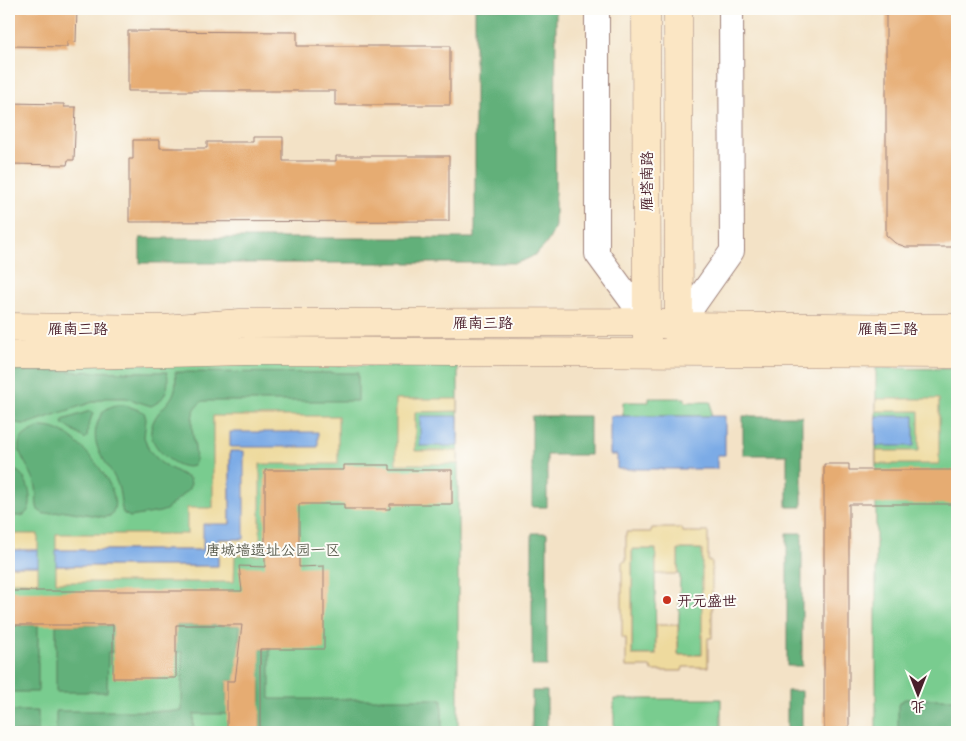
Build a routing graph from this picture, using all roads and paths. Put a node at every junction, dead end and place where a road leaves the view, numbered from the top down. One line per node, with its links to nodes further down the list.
1 (598, 9): 5 (street)
2 (646, 9): 5 (street, 雁塔南路)
3 (678, 9): 6 (street)
4 (731, 9): 6 (street)
5 (647, 322): 6 (street, 雁南三路); 7 (street, 雁南三路); 9 (street, 雁塔南路)
6 (679, 326): 8 (street, 雁南三路); 10 (street)
7 (9, 327)
8 (957, 328)
9 (647, 353): 10 (street, 雁南三路); 12 (street, 雁南三路)
10 (679, 353): 11 (street, 雁南三路)
11 (957, 354)
12 (9, 355)

